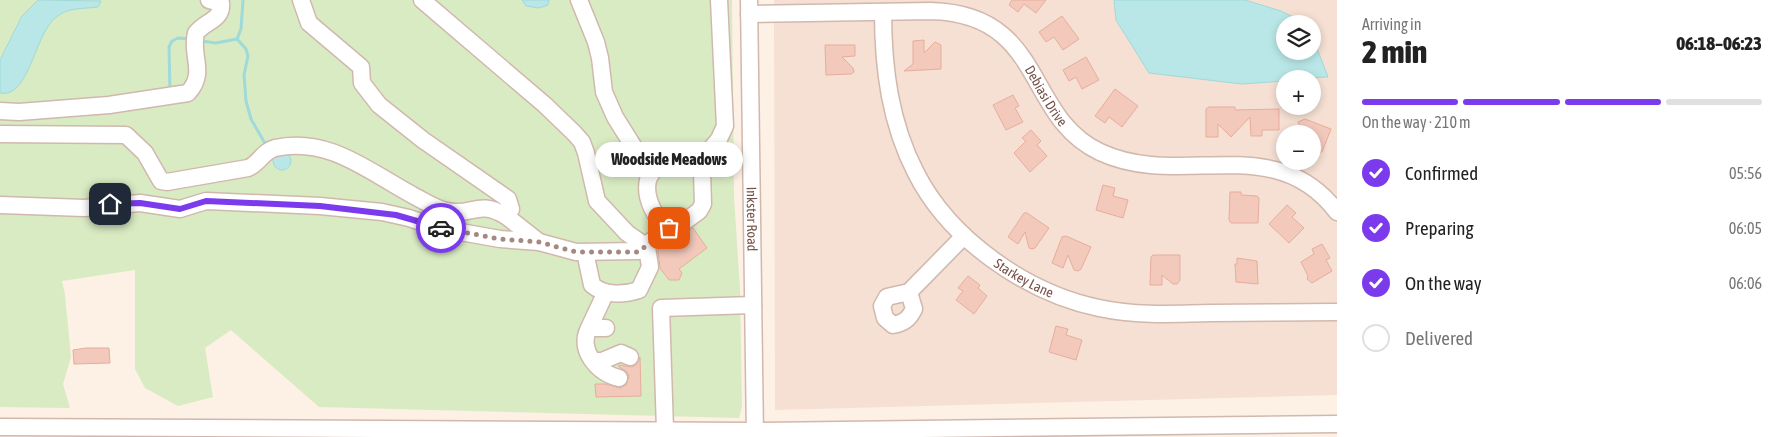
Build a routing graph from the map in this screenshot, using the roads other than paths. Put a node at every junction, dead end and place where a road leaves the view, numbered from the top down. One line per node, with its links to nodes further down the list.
1 (208, 0): 8 (street)
2 (301, 0): 12 (street)
3 (422, 0): 16 (street)
4 (579, 0): 13 (street)
5 (719, 0): 13 (street)
6 (749, 7): 7 (street, Debiasi Drive); 21 (street, Inkster Road)
7 (883, 12): 11 (street, Debiasi Drive); 14 (street, Starkey Lane)
8 (0, 111)
9 (0, 134): 12 (street)
10 (0, 205): 15 (street)
11 (1337, 212)
12 (506, 216): 15 (street)
13 (669, 228): 16 (street)
14 (964, 236): 19 (street); 22 (street, Starkey Lane)
15 (539, 242): 17 (street)
16 (647, 247): 17 (street); 20 (street)
17 (585, 252): 18 (street)
18 (590, 279): 20 (street); 23 (street)
19 (909, 292)
20 (605, 294): 23 (street)
21 (753, 305): 29 (street); 31 (street, Inkster Road)
22 (1337, 312)
23 (596, 327): 25 (street)
24 (630, 358): 25 (street)
25 (596, 361): 26 (street)
26 (619, 378)
27 (1337, 424): 30 (street)
28 (0, 427): 29 (street)
29 (665, 430): 31 (street)
30 (1181, 432): 31 (street)
31 (755, 434)

